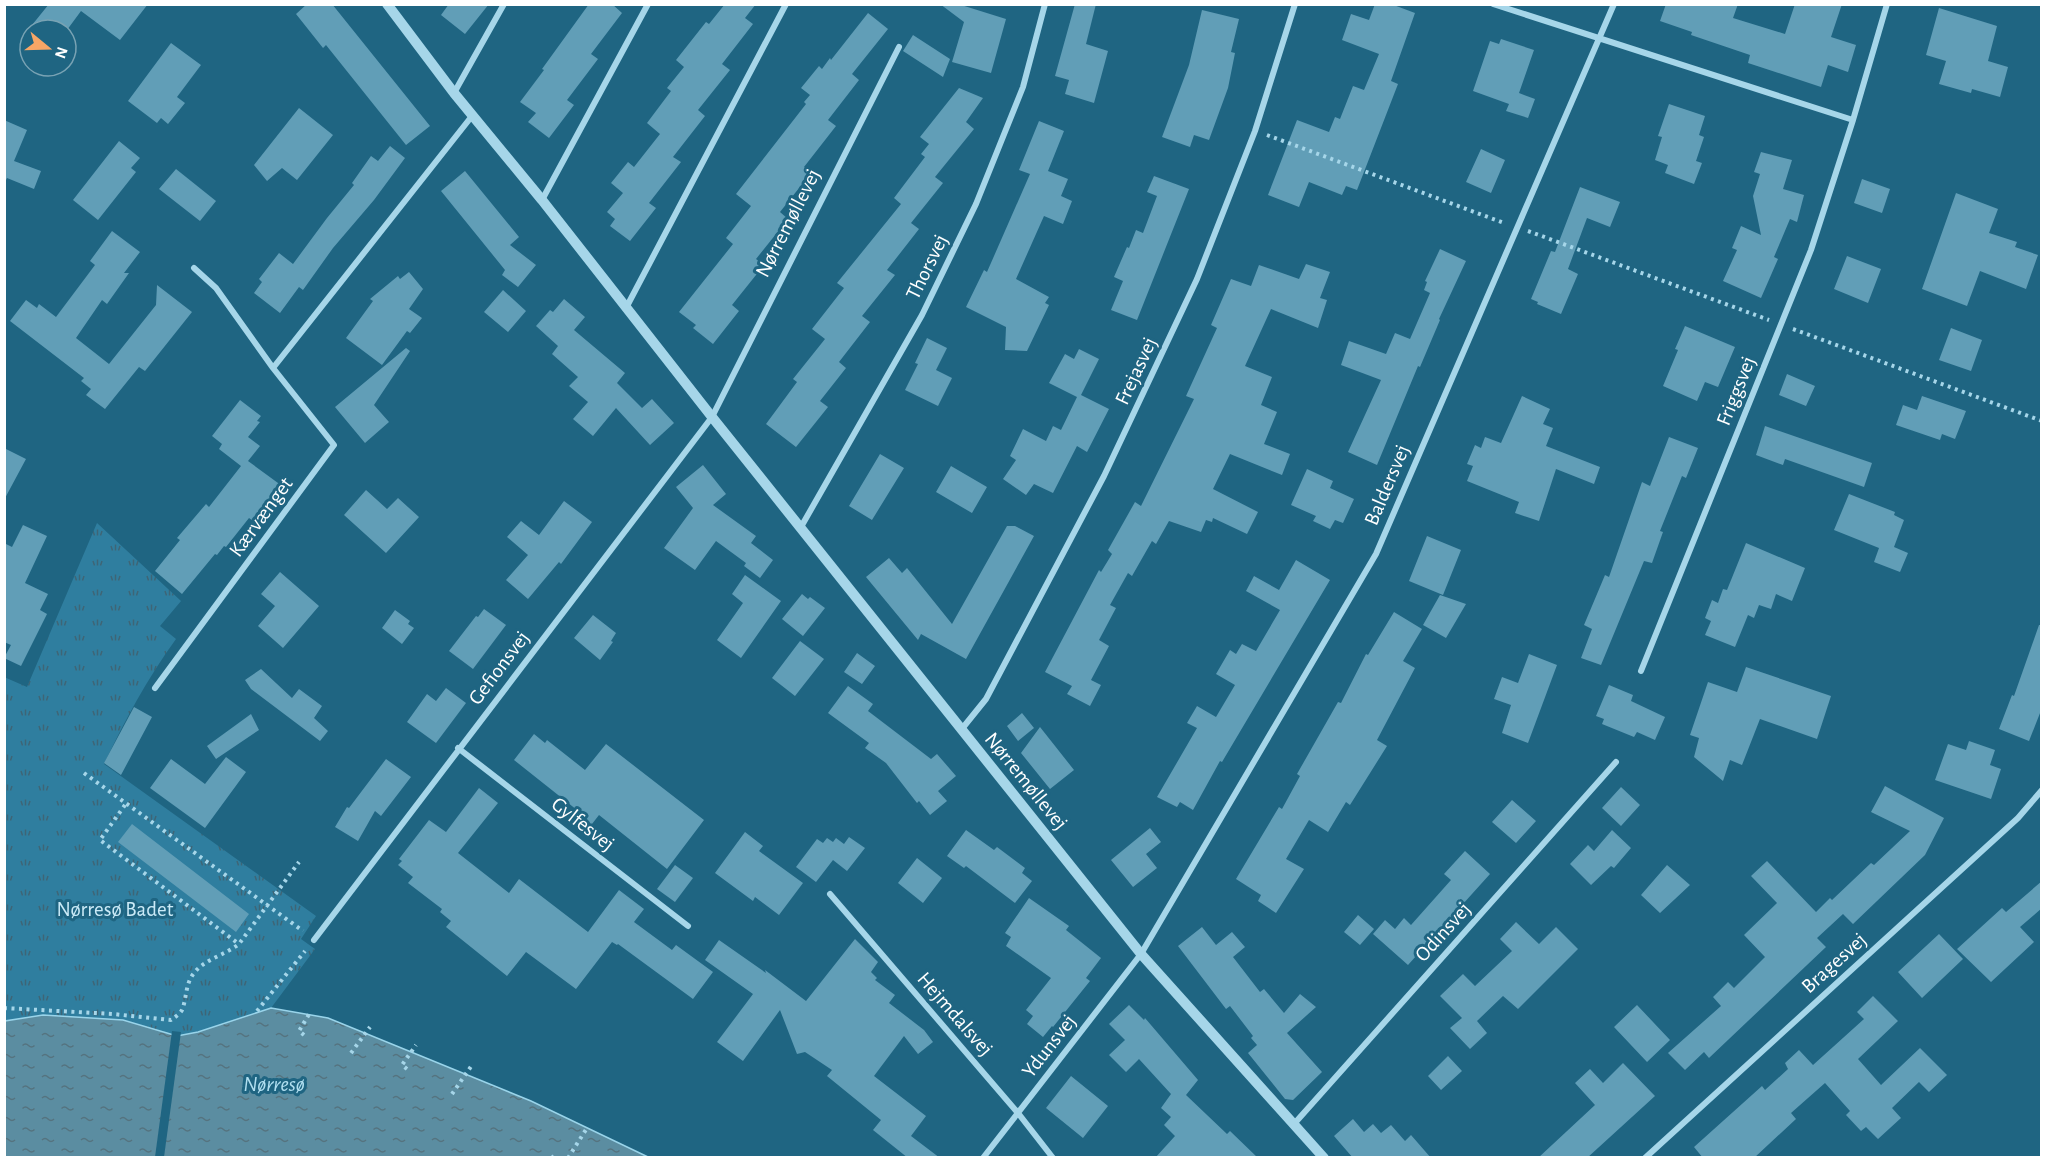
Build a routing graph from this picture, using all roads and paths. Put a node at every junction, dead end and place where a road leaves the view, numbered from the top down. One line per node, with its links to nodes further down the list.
1 (387, 4): 12 (street, Nørremøllevej)
2 (504, 4): 12 (street)
3 (648, 4): 16 (street)
4 (786, 4): 19 (street)
5 (1045, 4): 24 (street, Thorsvej)
6 (1295, 4): 15 (street, Frejasvej)
7 (1493, 4): 10 (street)
8 (1614, 4): 10 (street, Baldersvej)
9 (1887, 4): 14 (street, Friggsvej)
10 (1599, 38): 14 (street); 17 (street, Baldersvej)
11 (899, 47): 22 (street, Nørremøllevej)
12 (454, 93): 13 (street, Nørremøllevej)
13 (472, 116): 16 (street, Nørremøllevej); 21 (street)
14 (1853, 120): 20 (street, Friggsvej)
15 (1255, 130): 17 (path); 27 (street, Frejasvej)
16 (542, 200): 19 (street, Nørremøllevej)
17 (1517, 227): 20 (path); 39 (street, Baldersvej)
18 (194, 268): 21 (street, Kærvænget)
19 (626, 308): 22 (street, Nørremøllevej)
20 (1780, 324): 23 (path); 25 (street, Friggsvej)
21 (273, 368): 26 (street, Kærvænget)
22 (711, 417): 24 (street, Nørremøllevej); 28 (street, Gefionsvej)
23 (2042, 421)
24 (801, 527): 27 (street, Nørremøllevej)
25 (1641, 671)
26 (155, 688)
27 (961, 730): 39 (street, Nørremøllevej)
28 (458, 748): 36 (street, Gylfesvej); 37 (street, Gefionsvej)
29 (1616, 762): 51 (street, Odinsvej)
30 (84, 773): 32 (path)
31 (2042, 790): 57 (street, Bragesvej)
32 (125, 805): 35 (path); 38 (path)
33 (299, 862): 35 (path)
34 (830, 894): 50 (street, Hejmdalsvej)
35 (267, 906): 37 (path); 38 (path)
36 (688, 926)
37 (314, 940): 41 (path)
38 (239, 944): 40 (path)
39 (1141, 954): 50 (street, Ydunsvej); 51 (street, Nørremøllevej)
40 (4, 1008)
41 (257, 1011)
42 (311, 1011): 44 (path)
43 (370, 1027): 46 (path)
44 (304, 1035)
45 (416, 1045): 48 (path)
46 (351, 1053)
47 (472, 1065): 49 (path)
48 (408, 1069)
49 (452, 1095)
50 (1018, 1113): 54 (street, Ydunsvej); 55 (street, Hejmdalsvej)
51 (1294, 1124): 56 (street, Nørremøllevej)
52 (587, 1128): 53 (path)
53 (568, 1158)
54 (983, 1158)
55 (1053, 1158)
56 (1324, 1158)
57 (1645, 1158)

